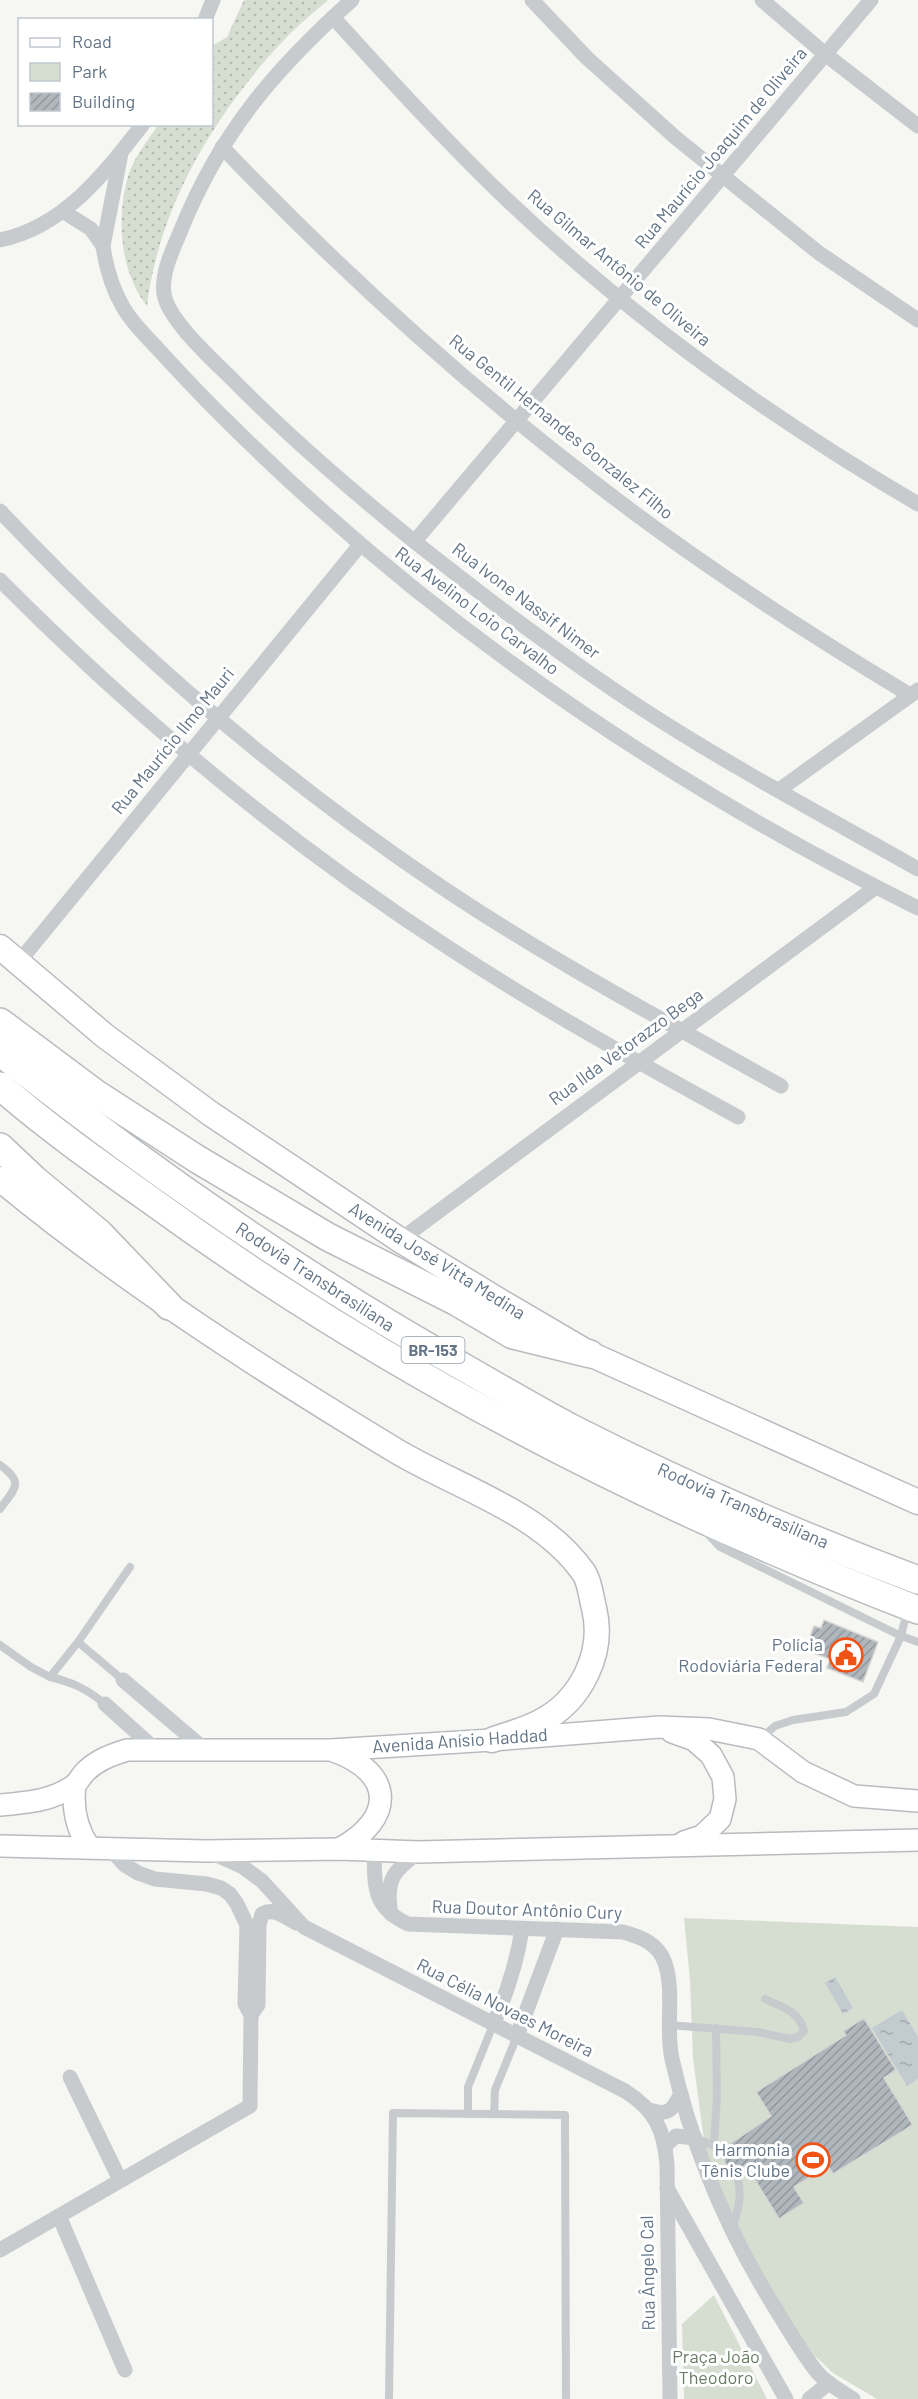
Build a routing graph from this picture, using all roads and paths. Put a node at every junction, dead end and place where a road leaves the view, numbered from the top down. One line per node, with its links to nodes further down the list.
1 (213, 0): 7 (street)
2 (352, 0): 6 (street)
3 (532, 0): 13 (street)
4 (762, 0): 8 (street)
5 (871, 0): 8 (street, Rua Maurício Joaquim de Oliveira)
6 (333, 17): 11 (street); 17 (street, Rua Gilmar Antônio de Oliveira)
7 (206, 18)
8 (825, 54): 10 (street); 13 (street, Rua Maurício Joaquim de Oliveira)
9 (141, 126): 12 (street)
10 (918, 126)
11 (222, 147): 19 (street, Rua Gentil Hernandes Gonzalez Filho); 22 (street, Rua Ivone Nassif Nimer)
12 (121, 153): 14 (street); 16 (street, Rua Avelino Loio Carvalho)
13 (724, 175): 17 (street, Rua Maurício Joaquim de Oliveira); 18 (street)
14 (64, 212): 15 (street); 16 (street, Rua Avelino Loio Carvalho)
15 (0, 240)
16 (103, 246): 23 (street, Rua Avelino Loio Carvalho)
17 (620, 298): 19 (street, Rua Maurício Joaquim de Oliveira); 20 (street, Rua Gilmar Antônio de Oliveira)
18 (918, 320)
19 (516, 421): 22 (street, Rua Maurício Joaquim de Oliveira); 25 (street, Rua Gentil Hernandes Gonzalez Filho)
20 (918, 504)
21 (0, 511): 26 (street)
22 (415, 542): 28 (street, Rua Ivone Nassif Nimer)
23 (360, 545): 26 (street, Rua Maurício Ilmo Mauri); 30 (street, Rua Avelino Loio Carvalho)
24 (0, 580): 27 (street)
25 (914, 693): 28 (street)
26 (218, 717): 27 (street, Rua Maurício Ilmo Mauri); 34 (street)
27 (188, 754): 32 (street, Rua Maurício Ilmo Mauri); 36 (street)
28 (779, 790): 29 (street, Rua Ivone Nassif Nimer)
29 (918, 869)
30 (876, 887): 31 (street, Rua Avelino Loio Carvalho); 34 (street, Rua Ilda Vetorazzo Bega)
31 (918, 908)
32 (9, 955): 42 (main road, Avenida José Vitta Medina)
33 (0, 1022): 44 (highway)
34 (681, 1030): 36 (street, Rua Ilda Vetorazzo Bega); 38 (street)
35 (0, 1052): 50 (highway, Rodovia Transbrasiliana / BR-153)
36 (638, 1062): 39 (street); 42 (street, Rua Ilda Vetorazzo Bega)
37 (0, 1086): 48 (highway, Rodovia Transbrasiliana / BR-153)
38 (781, 1086)
39 (738, 1117)
40 (0, 1147): 43 (highway)
41 (0, 1179): 43 (main road)
42 (400, 1240): 44 (main road, Avenida José Vitta Medina)
43 (169, 1306): 60 (main road)
44 (590, 1354): 46 (main road, Avenida José Vitta Medina)
45 (0, 1465): 47 (lane)
46 (918, 1502)
47 (0, 1509)
48 (692, 1516): 50 (highway, Rodovia Transbrasiliana / BR-153); 51 (lane)
49 (130, 1567): 52 (lane)
50 (911, 1593): 51 (lane)
51 (901, 1636): 53 (lane); 59 (lane)
52 (78, 1642): 55 (lane); 56 (lane)
53 (918, 1642)
54 (0, 1644): 55 (lane)
55 (50, 1677): 57 (lane)
56 (123, 1680): 61 (street)
57 (105, 1704): 62 (street)
58 (659, 1727): 59 (main road, Avenida Anísio Haddad); 60 (main road, Avenida Anísio Haddad); 71 (main road)
59 (759, 1739): 65 (main road, Avenida Anísio Haddad)
60 (492, 1740): 63 (main road, Avenida Anísio Haddad)
61 (203, 1748): 62 (main road, Avenida Anísio Haddad); 63 (main road, Avenida Anísio Haddad)
62 (156, 1750): 64 (main road, Avenida Anísio Haddad)
63 (331, 1750): 67 (main road)
64 (75, 1785): 66 (main road, Avenida Anísio Haddad); 70 (main road)
65 (918, 1801)
66 (0, 1805)
67 (378, 1815): 73 (main road); 74 (main road)
68 (918, 1840): 71 (main road)
69 (0, 1846): 70 (main road)
70 (89, 1847): 72 (main road)
71 (669, 1847): 76 (main road)
72 (110, 1849): 75 (main road); 78 (street)
73 (339, 1849): 74 (main road); 75 (main road)
74 (374, 1850): 76 (main road); 77 (street)
75 (206, 1851): 79 (street, Rua Célia Novaes Moreira)
76 (419, 1852): 77 (street)
77 (392, 1917): 80 (street, Rua Doutor Antônio Cury)
78 (253, 1925): 79 (street, Rua Célia Novaes Moreira); 97 (street)
79 (304, 1927): 83 (street, Rua Célia Novaes Moreira)
80 (522, 1929): 81 (street, Rua Doutor Antônio Cury); 83 (street)
81 (556, 1929): 84 (street, Rua Doutor Antônio Cury); 86 (street)
82 (765, 1999): 85 (lane)
83 (493, 2025): 86 (street, Rua Célia Novaes Moreira); 90 (lane)
84 (669, 2025): 85 (lane); 88 (street, Rua Doutor Antônio Cury)
85 (716, 2028): 93 (lane)
86 (517, 2036): 89 (street, Rua Célia Novaes Moreira); 91 (lane)
87 (70, 2077): 97 (street)
88 (681, 2094): 89 (street); 92 (street, Rua Doutor Antônio Cury)
89 (649, 2110): 94 (street, Rua Célia Novaes Moreira)
90 (468, 2114): 91 (lane); 104 (lane)
91 (494, 2114): 105 (lane)
92 (695, 2138): 93 (lane); 94 (street); 100 (street, Rua Doutor Antônio Cury)
93 (714, 2144): 95 (lane)
94 (665, 2146): 98 (street, Rua Ângelo Cal)
95 (722, 2149)
96 (736, 2172): 100 (lane)
97 (120, 2180): 99 (street)
98 (666, 2185): 106 (street, Rua Ângelo Cal); 107 (street)
99 (59, 2216): 101 (street); 102 (street)
100 (732, 2230): 103 (street, Rua Doutor Antônio Cury)
101 (0, 2250)
102 (125, 2370)
103 (829, 2384): 108 (street); 109 (street, Rua Doutor Antônio Cury)
104 (389, 2399)
105 (566, 2399)
106 (670, 2399)
107 (786, 2399)
108 (809, 2399)
109 (854, 2399)

